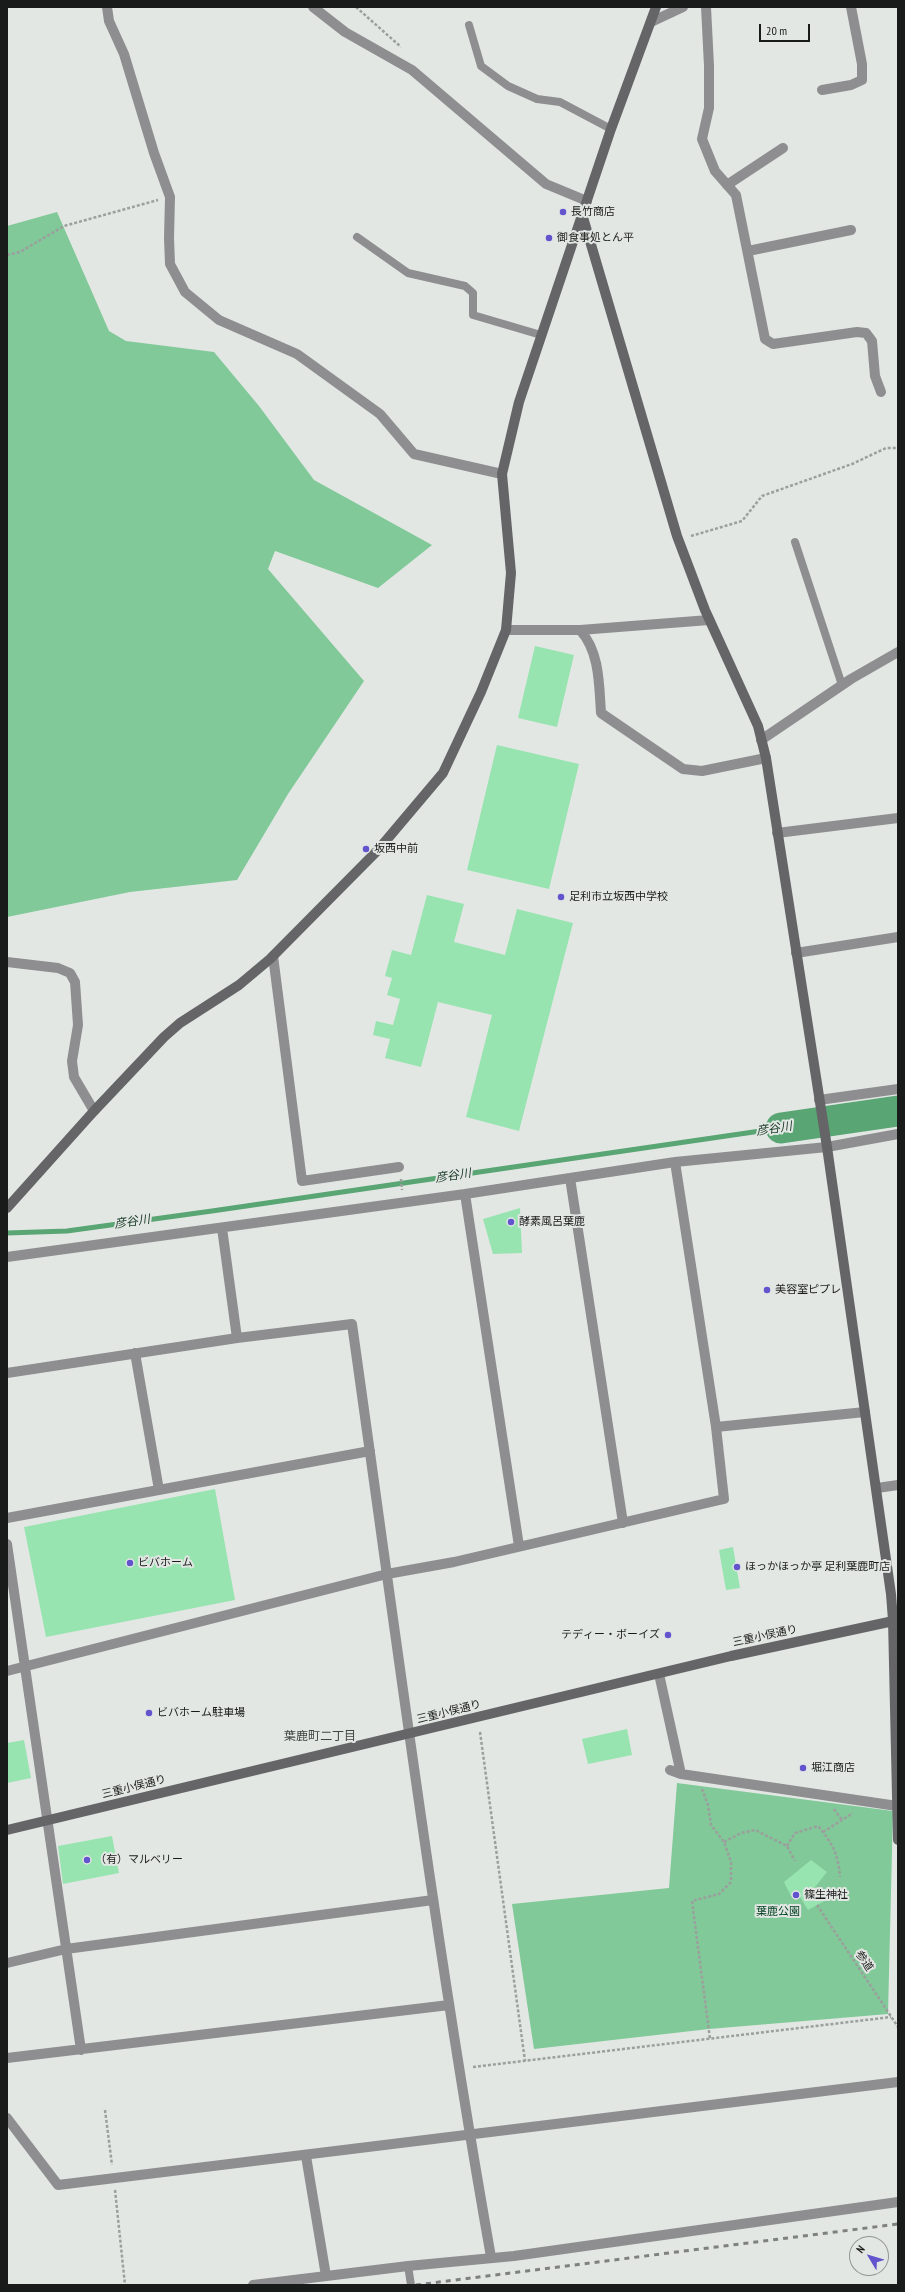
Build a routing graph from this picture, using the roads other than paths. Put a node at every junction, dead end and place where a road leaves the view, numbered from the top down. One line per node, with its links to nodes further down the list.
1 (107, 7): 20 (street)
2 (313, 7): 13 (street)
3 (656, 7): 7 (street)
4 (683, 7): 7 (street)
5 (706, 7): 12 (street)
6 (851, 7): 9 (street)
7 (651, 22): 10 (street)
8 (469, 25): 10 (lane)
9 (822, 90)
10 (611, 129): 13 (street)
11 (783, 148): 12 (street)
12 (727, 185): 17 (street)
13 (587, 201): 14 (street)
14 (582, 214): 18 (street); 22 (street)
15 (851, 230): 17 (street)
16 (357, 237): 18 (lane)
17 (748, 251): 19 (street)
18 (541, 335): 20 (street)
19 (881, 392)
20 (502, 474): 23 (street)
21 (795, 542): 26 (lane)
22 (709, 620): 24 (street); 27 (street)
23 (506, 630): 24 (street); 33 (street)
24 (580, 630): 28 (street)
25 (898, 652): 26 (street)
26 (842, 685): 27 (street)
27 (761, 740): 28 (street)
28 (766, 758): 30 (street)
29 (898, 818): 30 (street)
30 (777, 833): 32 (street)
31 (898, 937): 32 (street)
32 (796, 953): 36 (street)
33 (273, 956): 37 (street); 41 (street)
34 (7, 962): 37 (street)
35 (898, 1089): 36 (street)
36 (819, 1100): 39 (street)
37 (94, 1111): 44 (street)
38 (898, 1134): 39 (street)
39 (827, 1147): 40 (street); 50 (street)
40 (675, 1162): 42 (street); 51 (street)
41 (400, 1169)
42 (570, 1178): 43 (street); 57 (street)
43 (465, 1194): 45 (street); 59 (street)
44 (7, 1208)
45 (222, 1228): 46 (street); 47 (street)
46 (7, 1257)
47 (237, 1338): 48 (street); 52 (street)
48 (135, 1353): 49 (street); 55 (street)
49 (7, 1373)
50 (865, 1412): 51 (street); 54 (street)
51 (716, 1427): 57 (street)
52 (370, 1451): 55 (street); 60 (street)
53 (898, 1485): 54 (street)
54 (876, 1488): 61 (street)
55 (158, 1490): 56 (street)
56 (7, 1518)
57 (623, 1523): 59 (street)
58 (7, 1544): 62 (street)
59 (519, 1546): 60 (street)
60 (387, 1574): 62 (street); 65 (street)
61 (896, 1620): 64 (street, 三重小俣通り); 68 (street)
62 (25, 1667): 63 (street); 69 (street)
63 (7, 1671)
64 (659, 1674): 65 (street, 三重小俣通り); 67 (street)
65 (411, 1733): 69 (street, 三重小俣通り); 72 (street)
66 (670, 1770): 67 (street)
67 (681, 1774): 68 (street)
68 (897, 1806): 71 (street)
69 (49, 1820): 70 (street, 三重小俣通り); 73 (street)
70 (7, 1830)
71 (898, 1840)
72 (433, 1900): 73 (street); 75 (street)
73 (66, 1949): 74 (street); 76 (street)
74 (7, 1963)
75 (449, 2005): 76 (street); 80 (street)
76 (81, 2050): 77 (street)
77 (7, 2058)
78 (898, 2082): 80 (street)
79 (7, 2118): 81 (street)
80 (470, 2136): 81 (street); 83 (street)
81 (306, 2156): 85 (street)
82 (898, 2202): 83 (street)
83 (491, 2257): 84 (street)
84 (408, 2266): 85 (street); 87 (lane)
85 (326, 2276): 86 (street)
86 (253, 2285)
87 (411, 2285)

